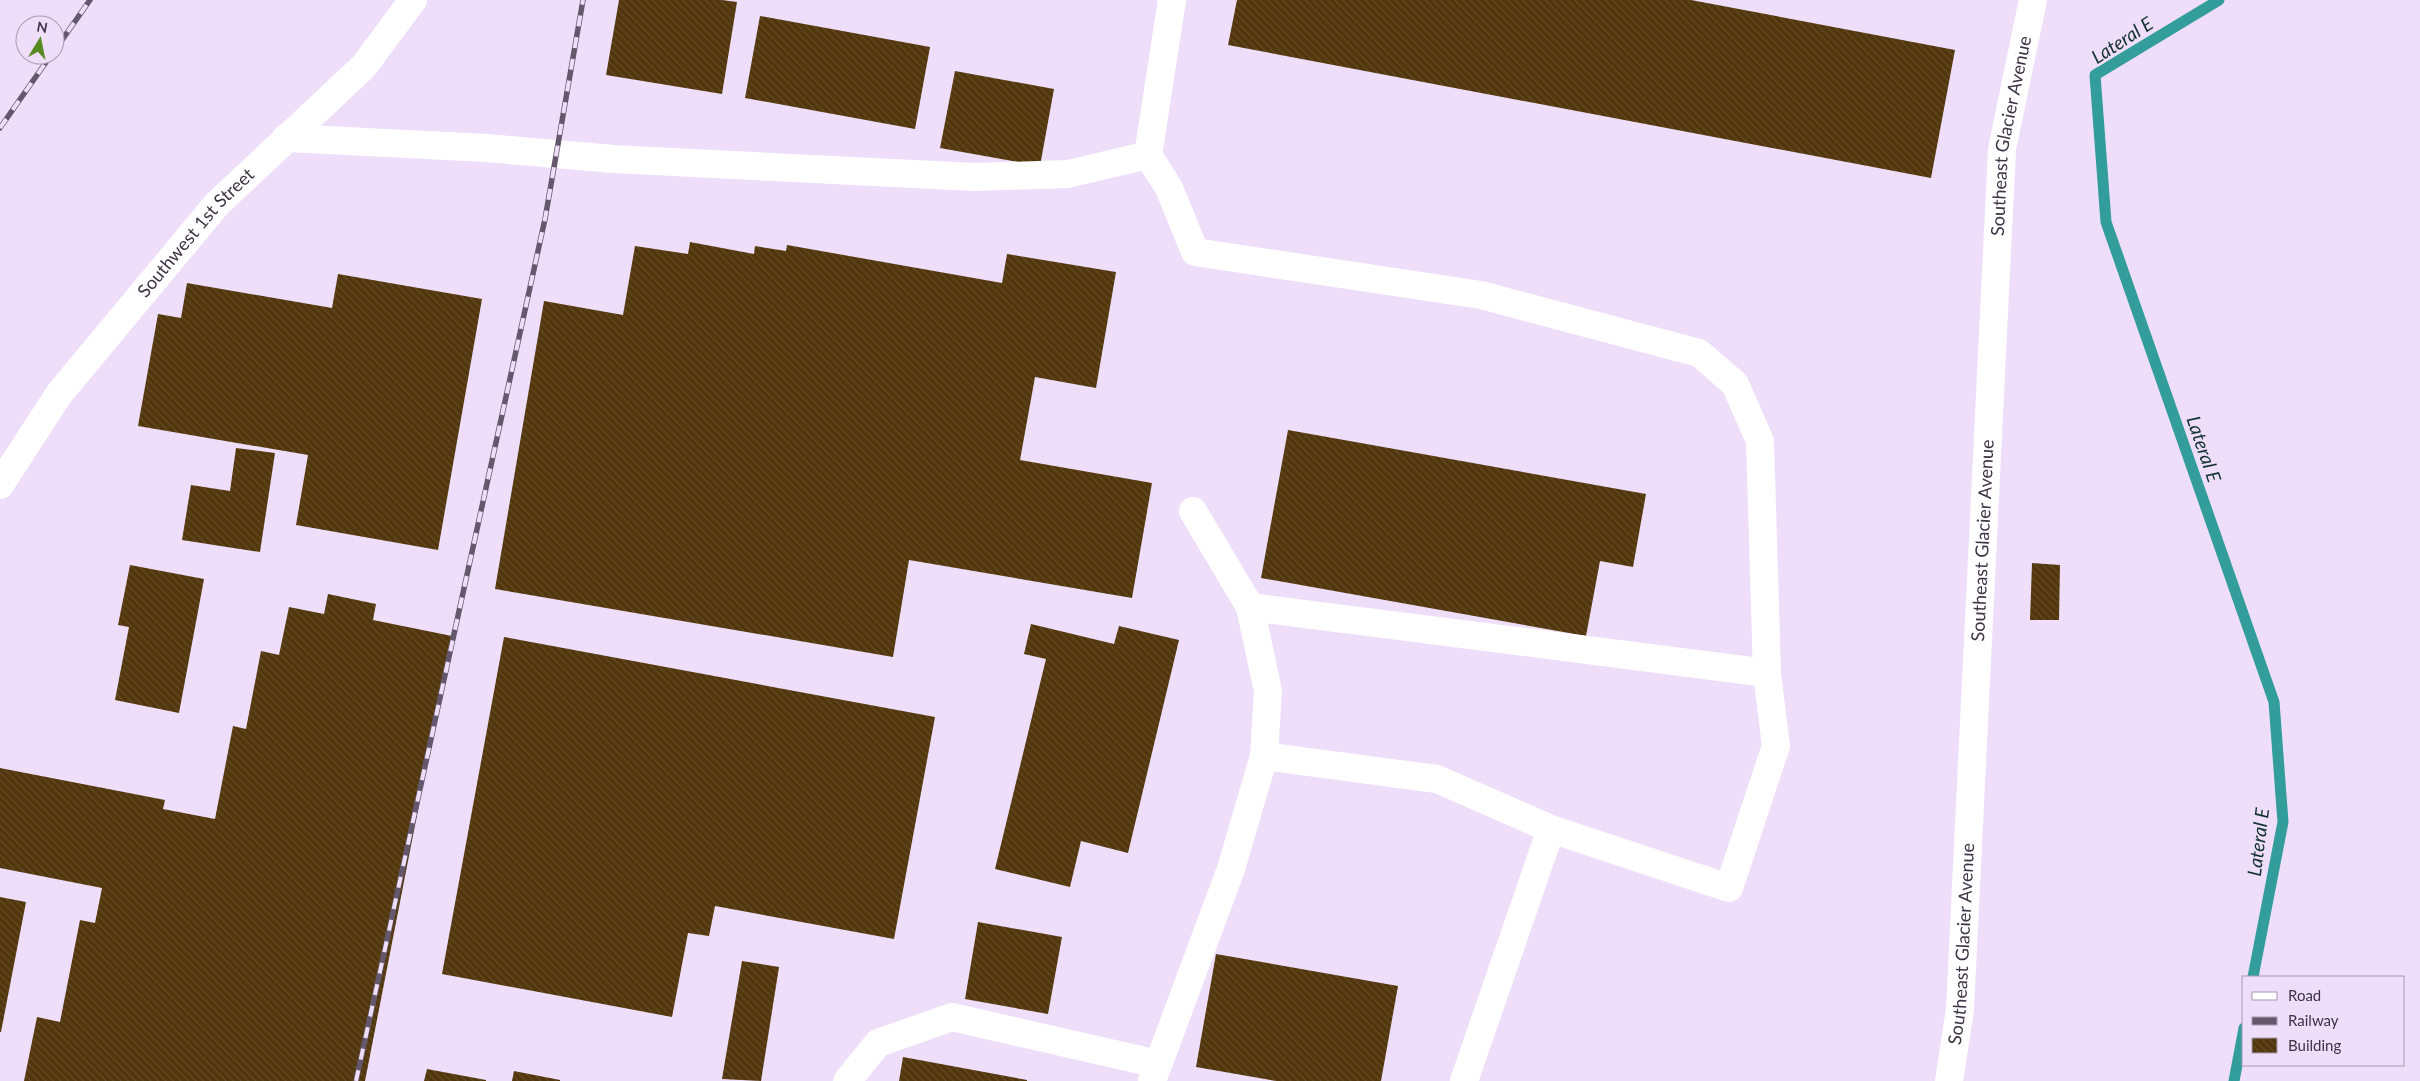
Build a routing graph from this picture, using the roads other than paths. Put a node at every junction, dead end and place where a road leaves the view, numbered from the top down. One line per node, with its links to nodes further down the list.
1 (413, 0): 4 (street, Southwest 1st Street)
2 (1172, 0): 5 (street)
3 (2032, 0): 15 (street, Southeast Glacier Avenue)
4 (286, 138): 5 (street); 6 (street, Southwest 1st Street)
5 (1148, 155): 9 (street)
6 (0, 485)
7 (1193, 511): 8 (street)
8 (1250, 607): 9 (street); 10 (street)
9 (1767, 673): 11 (street)
10 (1264, 756): 11 (street); 12 (street)
11 (1551, 830): 14 (street)
12 (1155, 1073): 13 (street)
13 (848, 1081)
14 (1464, 1081)
15 (1950, 1081)

